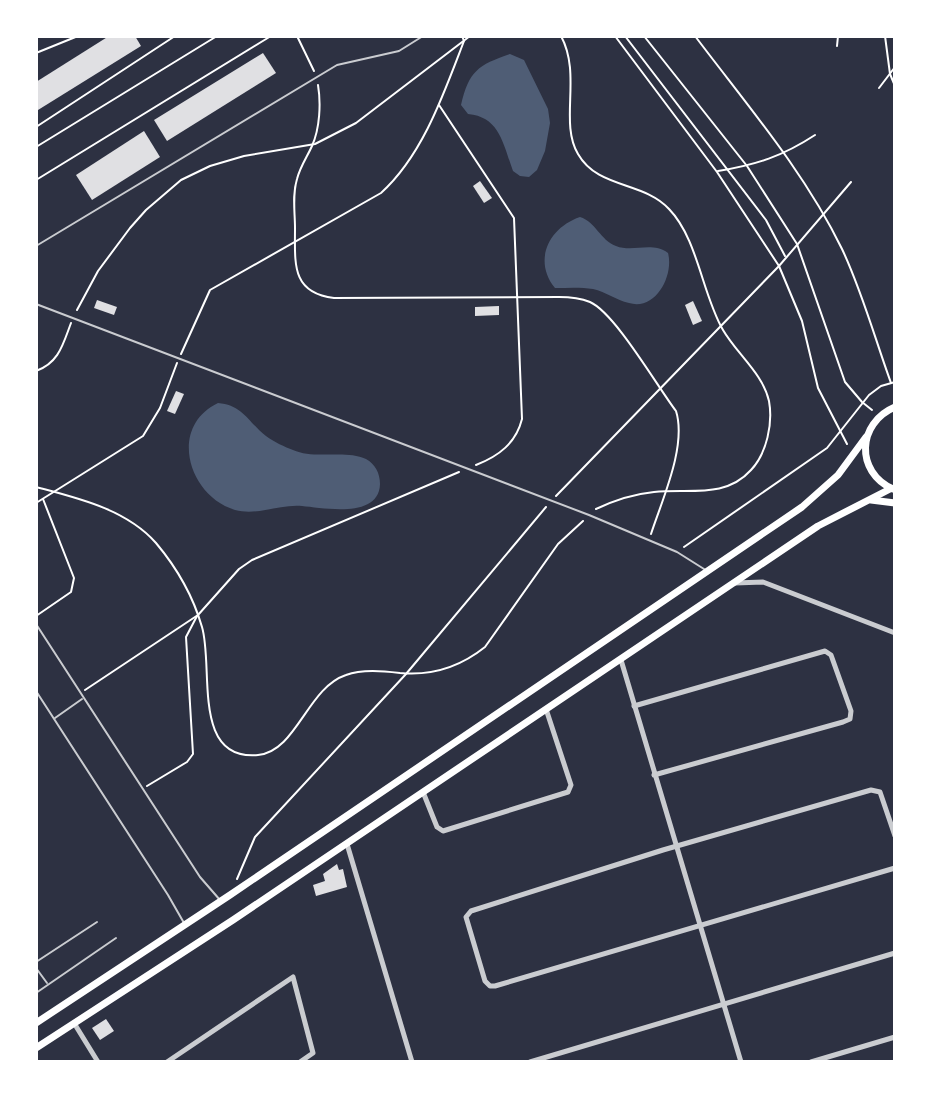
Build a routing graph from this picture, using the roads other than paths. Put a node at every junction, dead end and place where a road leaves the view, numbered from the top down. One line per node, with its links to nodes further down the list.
1 (423, 36): 2 (lane)
2 (36, 246)
3 (36, 304): 9 (lane)
4 (895, 407): 5 (main road)
5 (866, 437): 6 (main road); 9 (main road)
6 (893, 489): 7 (main road)
7 (869, 500): 8 (main road); 10 (main road)
8 (895, 503)
9 (707, 571): 25 (main road)
10 (731, 585): 12 (street); 13 (main road)
11 (36, 624): 15 (lane)
12 (895, 633)
13 (621, 660): 16 (street); 17 (main road)
14 (36, 691): 18 (lane)
15 (83, 698): 18 (lane); 25 (lane)
16 (634, 706): 19 (street); 19 (street)
17 (546, 709): 20 (main road); 20 (street)
18 (54, 719): 27 (lane)
19 (654, 775): 23 (street)
20 (423, 792): 22 (main road)
21 (895, 836): 23 (street)
22 (346, 843): 36 (main road); 43 (street)
23 (676, 846): 28 (street); 28 (street)
24 (895, 868): 28 (street)
25 (220, 901): 27 (main road)
26 (97, 922): 31 (lane)
27 (184, 925): 37 (main road)
28 (700, 925): 35 (street)
29 (116, 938): 33 (lane)
30 (895, 953): 35 (street)
31 (36, 962)
32 (36, 968): 33 (lane)
33 (48, 985): 34 (lane)
34 (36, 993)
35 (723, 1005): 44 (street); 45 (street)
36 (73, 1022): 39 (main road); 40 (street)
37 (36, 1023)
38 (895, 1037): 46 (street)
39 (36, 1048)
40 (98, 1062)
41 (167, 1062): 42 (street)
42 (300, 1062)
43 (412, 1062)
44 (530, 1062)
45 (741, 1062)
46 (811, 1062)

